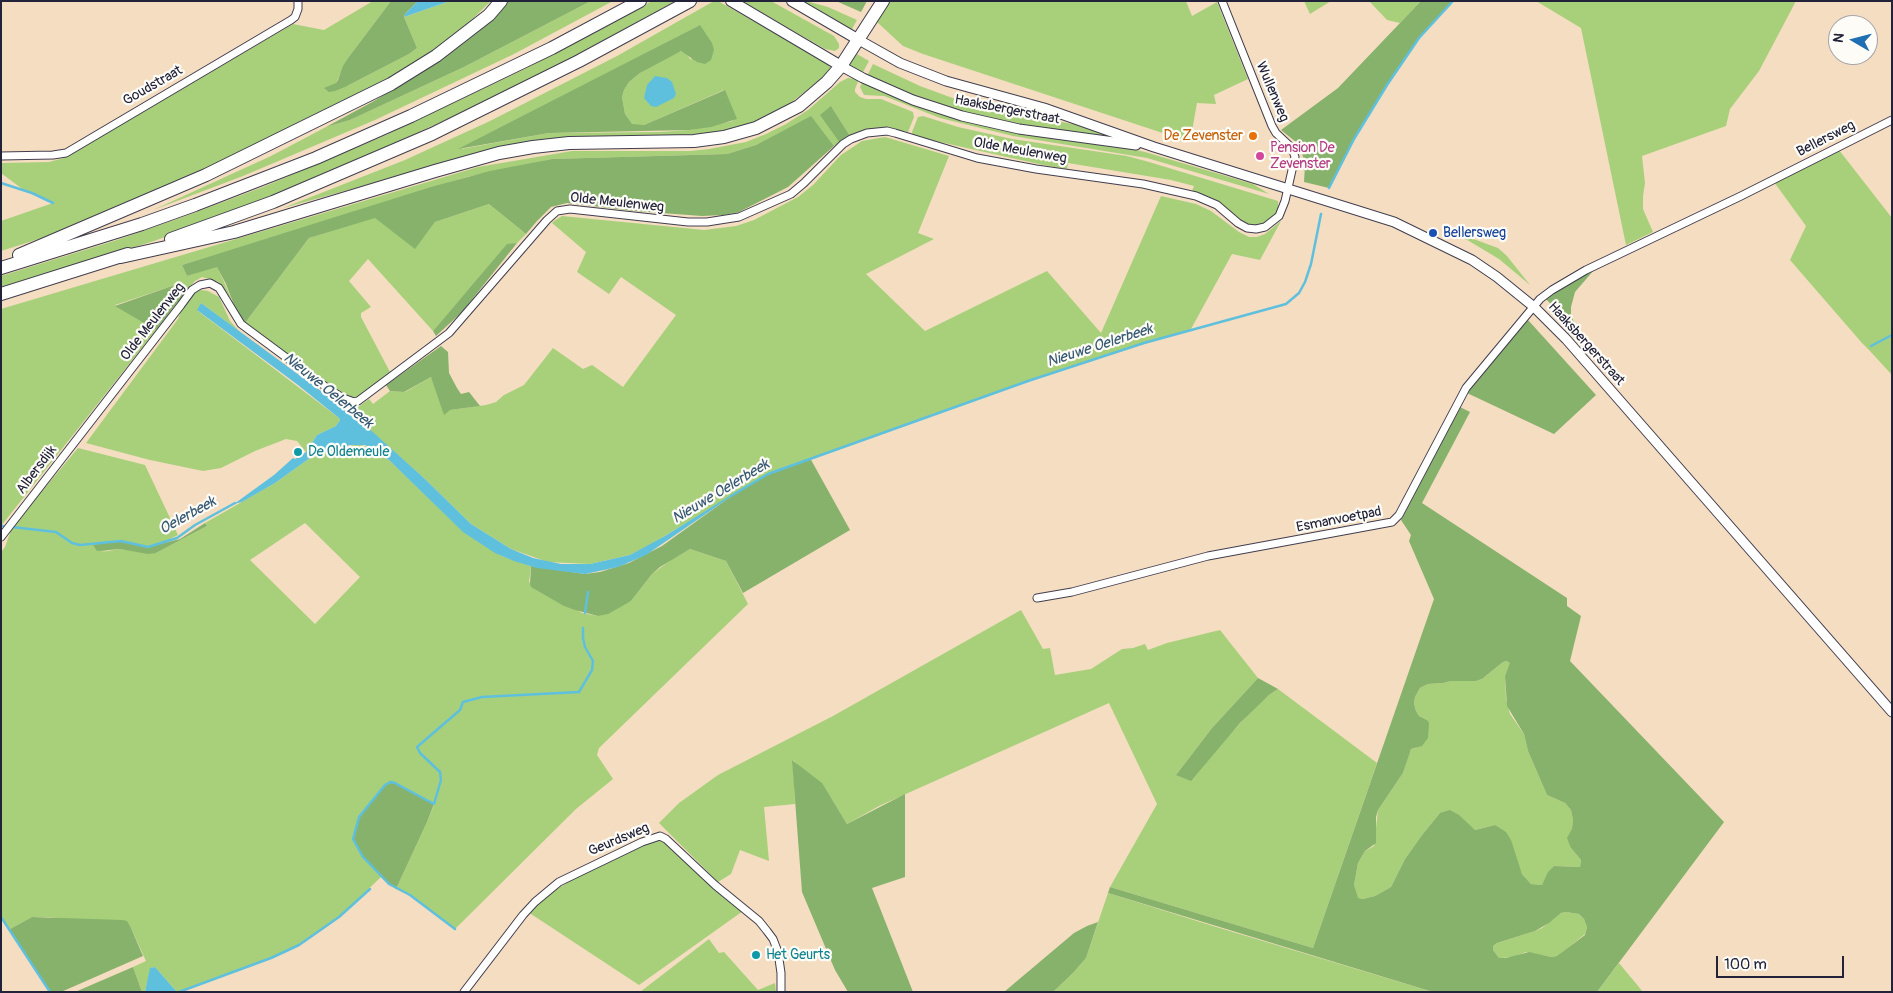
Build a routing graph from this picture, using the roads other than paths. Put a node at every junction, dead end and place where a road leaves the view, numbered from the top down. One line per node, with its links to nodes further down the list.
1 (298, 1): 13 (street, Goudstraat)
2 (501, 1): 16 (highway)
3 (640, 1): 17 (highway)
4 (731, 1): 10 (main road, Haaksbergerstraat)
5 (792, 1): 9 (main road, Haaksbergerstraat)
6 (883, 1): 9 (highway)
7 (1222, 1): 14 (street, Wullenweg)
8 (689, 2): 15 (highway)
9 (859, 40): 10 (highway); 12 (main road, Haaksbergerstraat)
10 (842, 66): 12 (main road, Haaksbergerstraat); 15 (highway)
11 (1892, 120): 19 (street, Bellersweg)
12 (1154, 147): 14 (main road, Haaksbergerstraat)
13 (1, 156)
14 (1289, 189): 19 (main road, Haaksbergerstraat); 20 (street, Olde Meulenweg)
15 (121, 257): 18 (highway)
16 (1, 264)
17 (1, 268)
18 (1, 294)
19 (1534, 307): 22 (street, Esmanvoetpad); 23 (main road, Haaksbergerstraat)
20 (75, 441): 21 (street, Albersdijk)
21 (1, 537)
22 (1037, 598)
23 (1892, 712)
24 (464, 992): 25 (street, Geurdsweg)
25 (781, 992)

